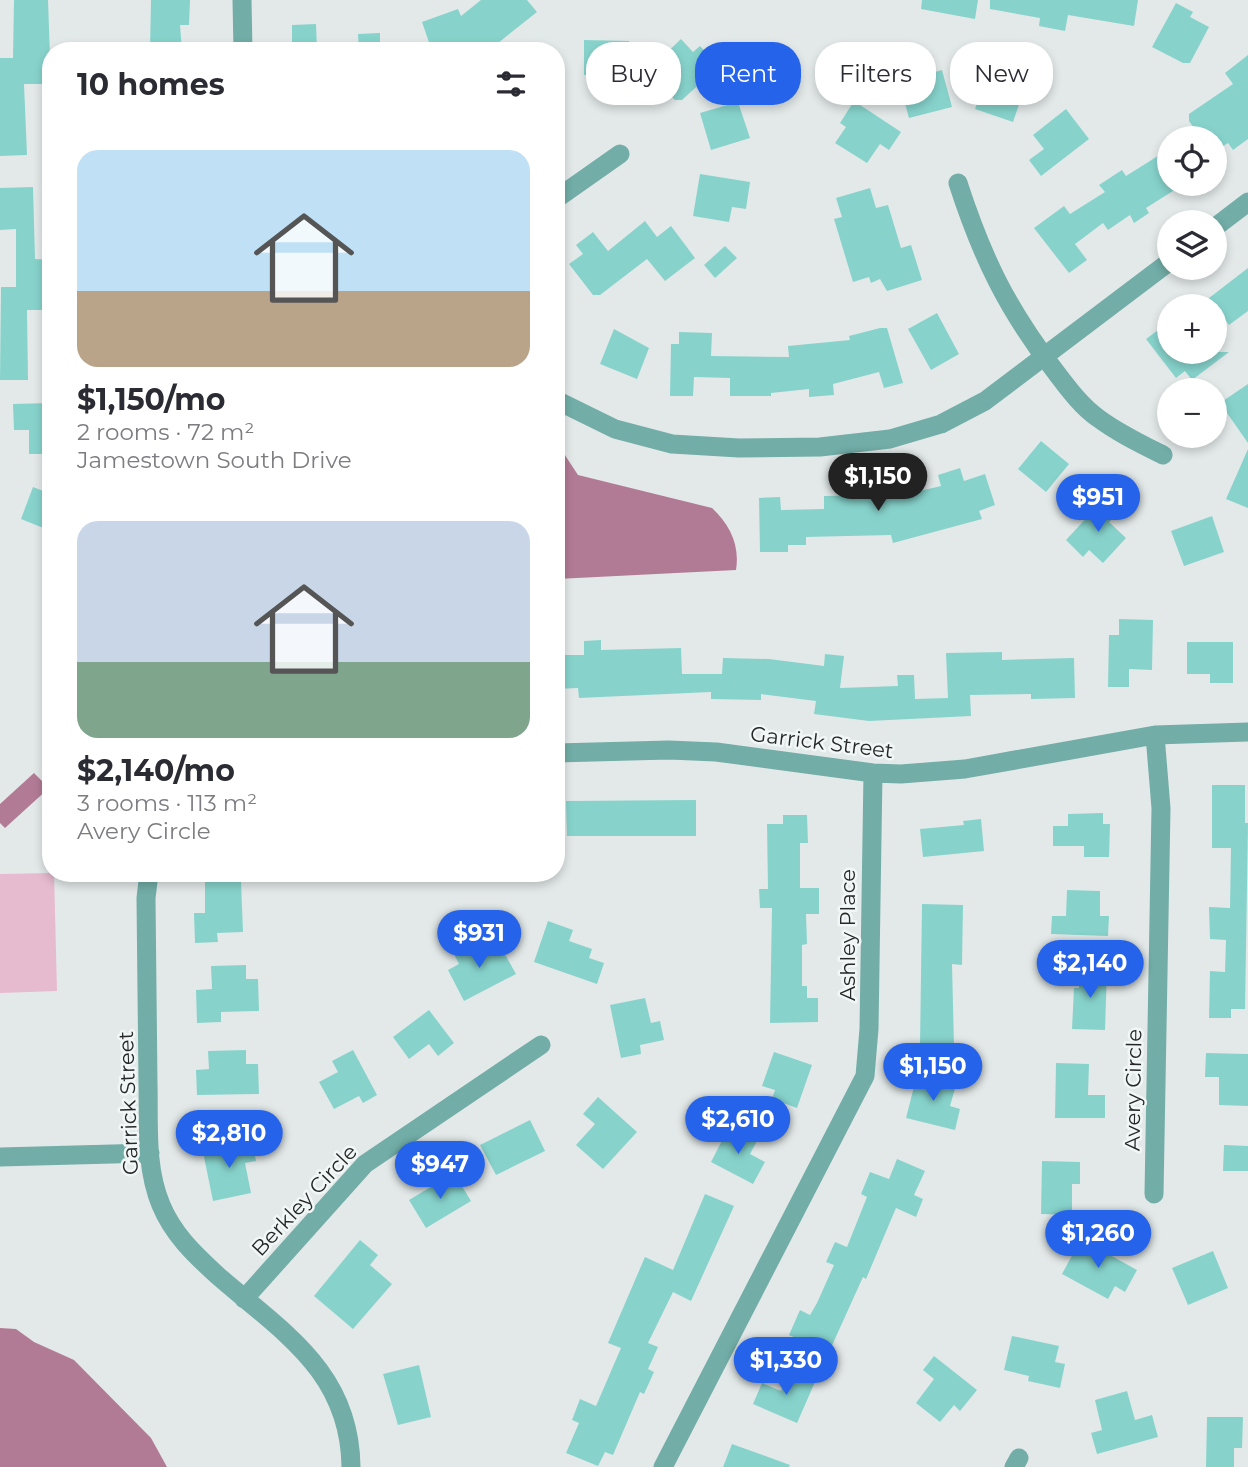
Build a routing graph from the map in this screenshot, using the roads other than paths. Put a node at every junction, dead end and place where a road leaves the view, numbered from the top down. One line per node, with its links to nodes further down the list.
1 (242, 0): 2 (street)
2 (243, 42)
3 (620, 154): 5 (street)
4 (958, 183): 9 (street)
5 (565, 194)
6 (1248, 202): 7 (street)
7 (1227, 218)
8 (1157, 271): 9 (street)
9 (1044, 357): 10 (street); 11 (street)
10 (565, 404)
11 (1163, 455)
12 (1248, 732): 13 (street, Garrick Street)
13 (1155, 735): 15 (street, Garrick Street); 20 (street, Avery Circle)
14 (565, 752): 15 (street, Garrick Street)
15 (873, 773): 23 (street, Ashley Place)
16 (148, 882): 18 (street, Garrick Street)
17 (541, 1045): 21 (street, Berkley Circle)
18 (150, 1153): 19 (street); 21 (street, Garrick Street)
19 (0, 1157)
20 (1154, 1194)
21 (244, 1299): 22 (street, Garrick Street)
22 (351, 1467)
23 (663, 1467)

